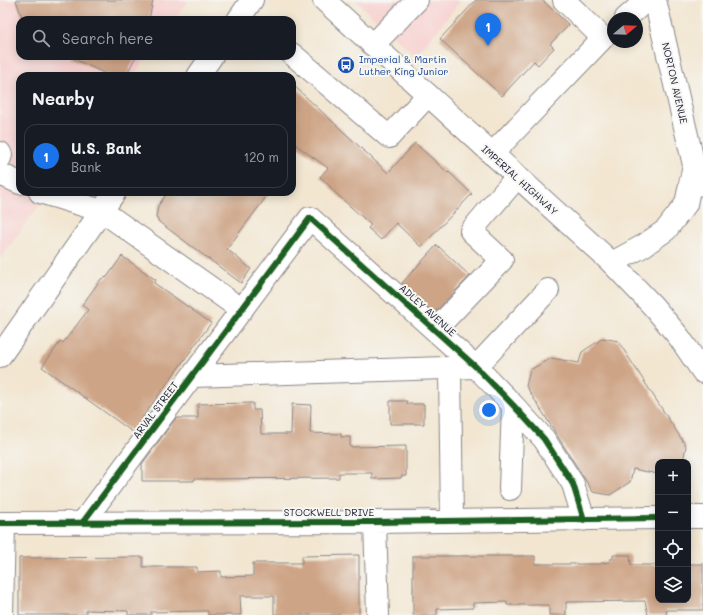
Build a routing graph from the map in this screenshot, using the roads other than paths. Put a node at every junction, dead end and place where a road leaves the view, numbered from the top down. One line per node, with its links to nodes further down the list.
1 (324, 0): 9 (street, IMPERIAL HIGHWAY)
2 (417, 0): 9 (street)
3 (647, 0): 6 (street)
4 (655, 0): 17 (street, NORTON AVENUE)
5 (568, 4): 7 (street)
6 (633, 12)
7 (607, 33)
8 (607, 35): 15 (street)
9 (373, 45): 13 (street, IMPERIAL HIGHWAY)
10 (296, 57): 13 (street)
11 (209, 60): 12 (street)
12 (201, 72)
13 (428, 95): 15 (street, IMPERIAL HIGHWAY)
14 (0, 153): 16 (street)
15 (492, 154): 19 (street, IMPERIAL HIGHWAY)
16 (0, 158)
17 (699, 164): 21 (street, NORTON AVENUE); 25 (street, NORTON AVENUE)
18 (0, 174): 20 (street)
19 (517, 177): 25 (street, IMPERIAL HIGHWAY); 28 (street)
20 (16, 181)
21 (703, 185)
22 (53, 196): 24 (street)
23 (112, 196): 24 (street)
24 (102, 211): 27 (street); 29 (street)
25 (612, 264): 32 (street, IMPERIAL HIGHWAY)
26 (548, 290): 30 (street)
27 (242, 310): 28 (street, ADLEY AVENUE); 33 (street, ARVAL STREET)
28 (435, 330): 30 (street, ADLEY AVENUE)
29 (0, 356)
30 (476, 367): 31 (street); 34 (street, ADLEY AVENUE)
31 (450, 368): 33 (street); 40 (street)
32 (703, 372)
33 (193, 376): 41 (street, ARVAL STREET)
34 (513, 405): 35 (street); 39 (street, ADLEY AVENUE)
35 (510, 489)
36 (691, 517): 37 (street)
37 (703, 517)
38 (655, 518): 39 (street, STOCKWELL DRIVE)
39 (584, 520): 40 (street, STOCKWELL DRIVE)
40 (452, 521): 42 (street, STOCKWELL DRIVE)
41 (83, 522): 42 (street, STOCKWELL DRIVE); 43 (street, STOCKWELL DRIVE)
42 (375, 522): 45 (street)
43 (2, 523): 44 (street)
44 (2, 615)
45 (378, 615)

